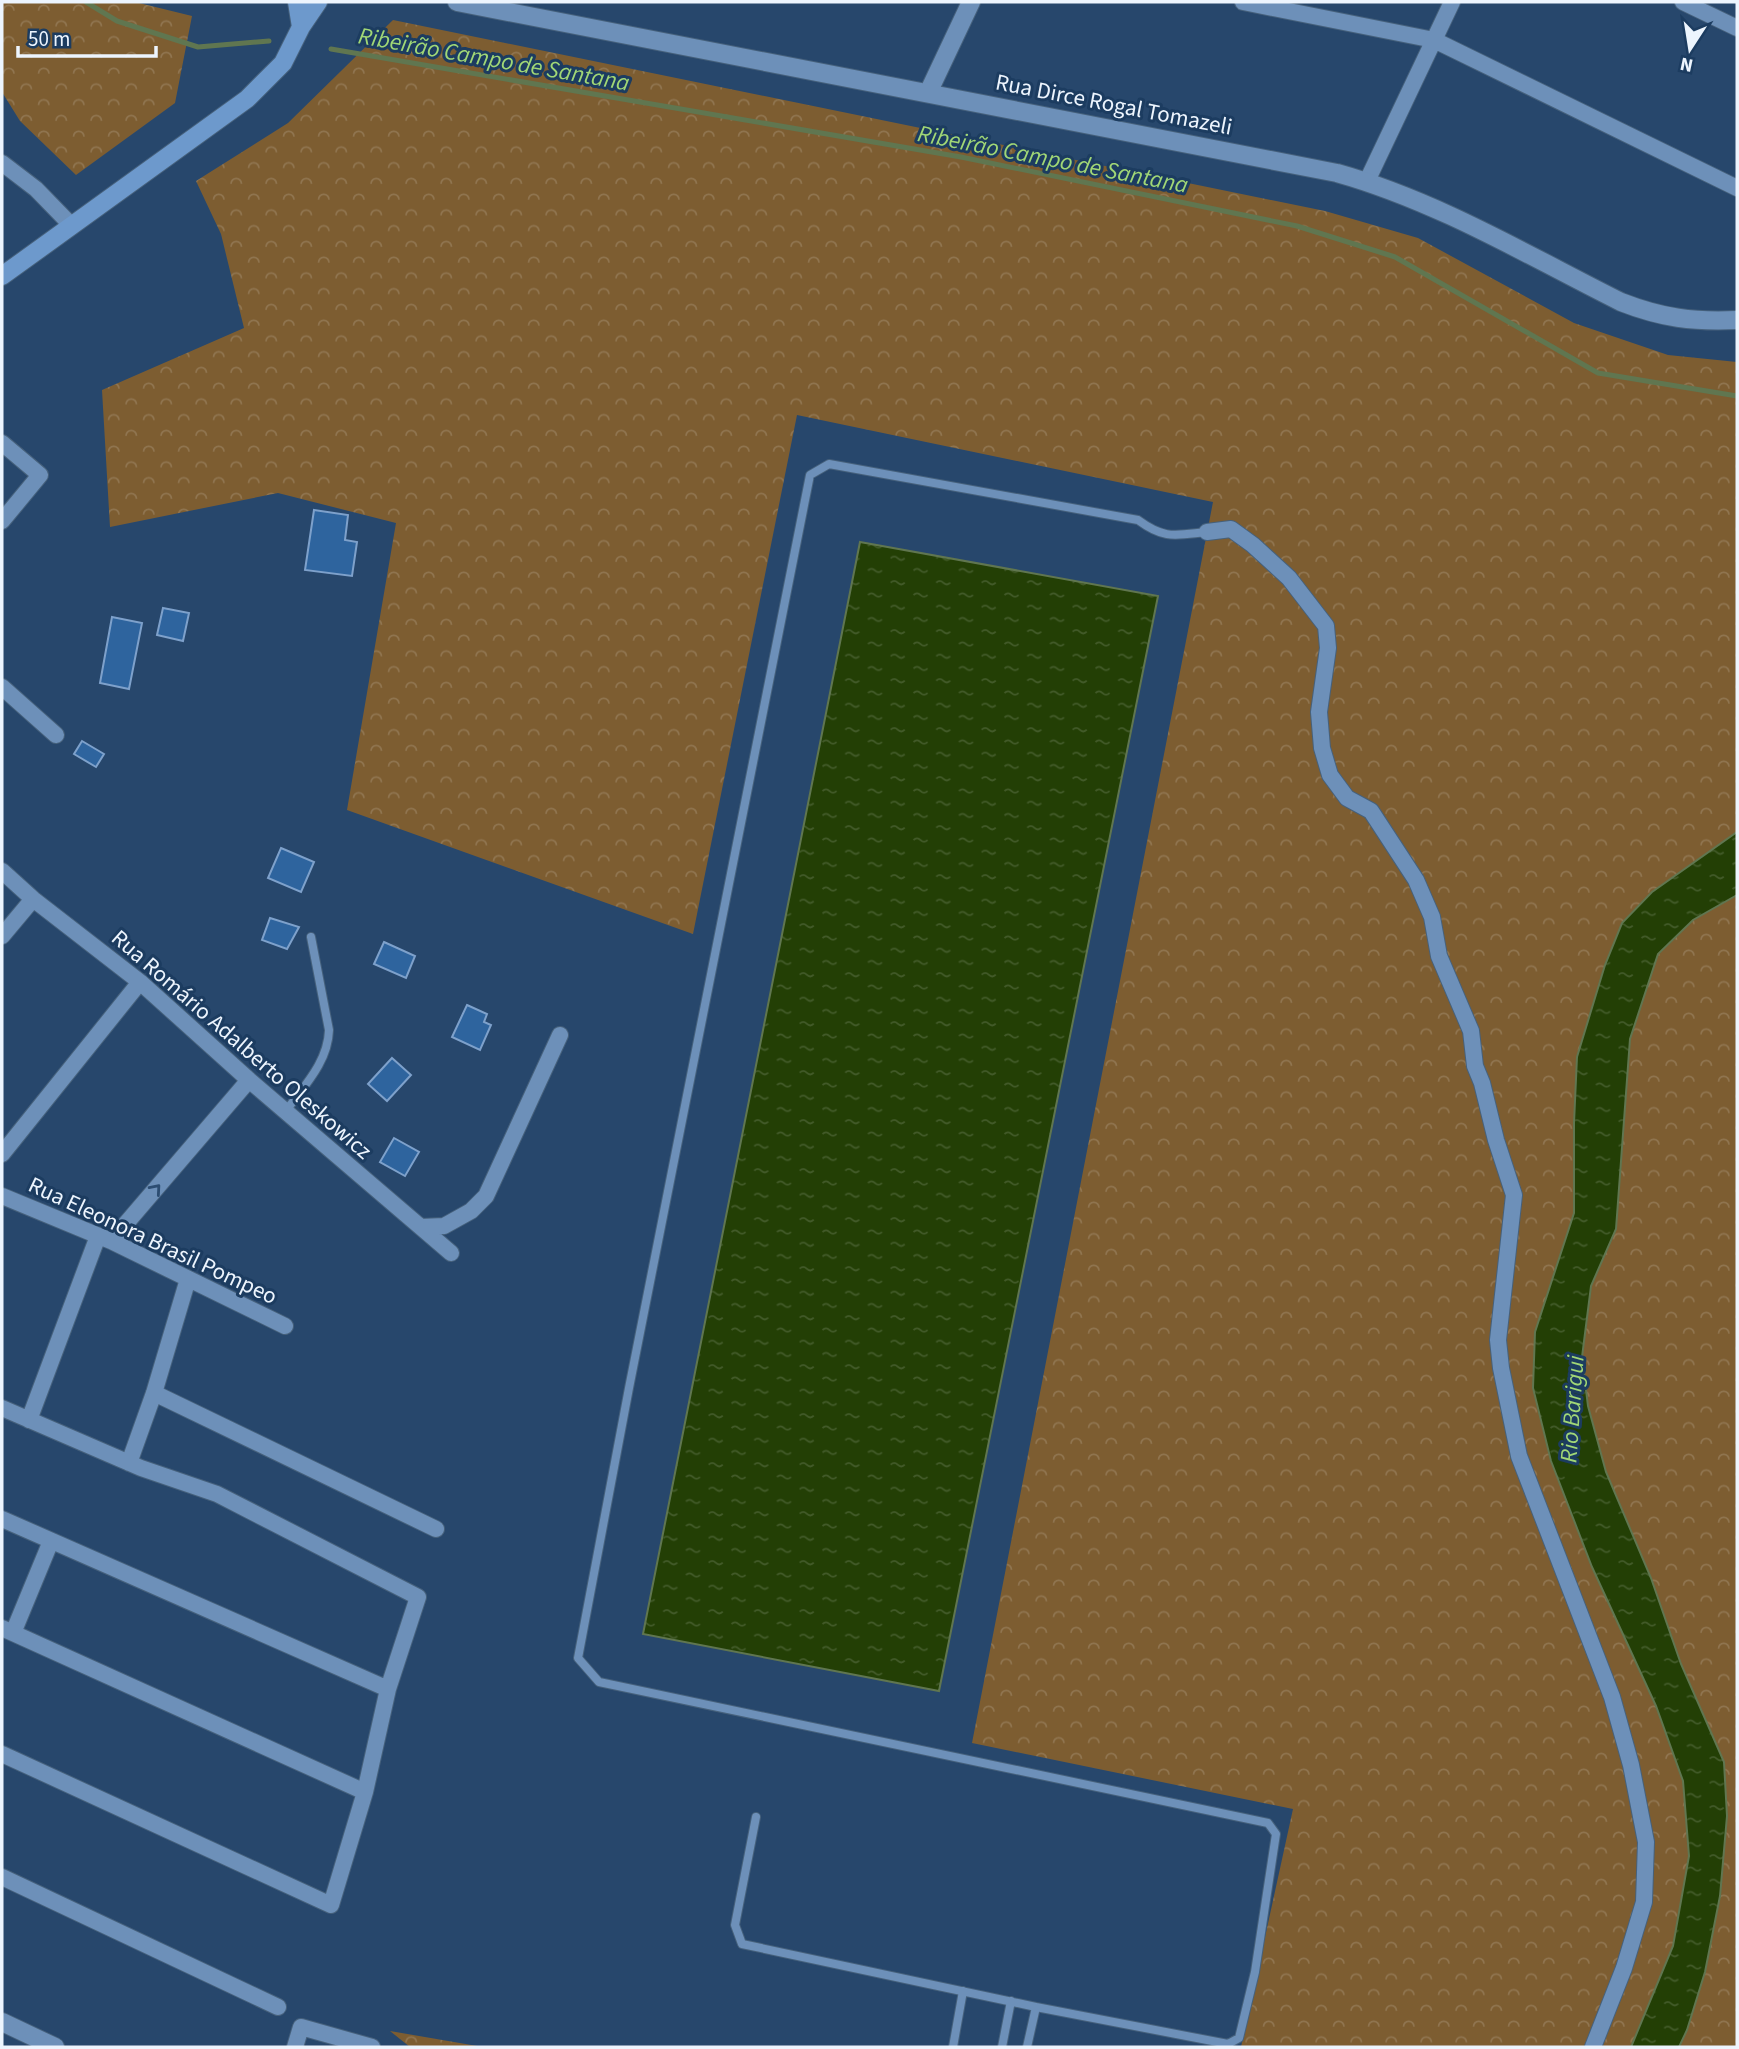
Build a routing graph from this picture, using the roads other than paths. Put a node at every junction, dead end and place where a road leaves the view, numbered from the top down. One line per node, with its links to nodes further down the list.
1 (297, 2): 9 (main road)
2 (318, 2): 9 (main road)
3 (457, 2): 12 (street, Rua Dirce Rogal Tomazeli)
4 (971, 2): 12 (street)
5 (1243, 2): 8 (street)
6 (1452, 2): 11 (street)
7 (1683, 2): 10 (street)
8 (1294, 7): 11 (street)
9 (301, 27): 16 (main road)
10 (1737, 28)
11 (1434, 40): 14 (street); 15 (street)
12 (928, 93): 14 (street, Rua Dirce Rogal Tomazeli)
13 (2, 163): 16 (street)
14 (1367, 181): 18 (street, Rua Dirce Rogal Tomazeli)
15 (1737, 188)
16 (72, 226): 17 (main road)
17 (2, 276)
18 (1737, 320)
19 (2, 443): 20 (street)
20 (2, 521)
21 (1207, 532): 55 (lane); 63 (street)
22 (2, 687): 23 (street)
23 (56, 735)
24 (2, 871): 25 (street, Rua Romário Adalberto Oleskowicz)
25 (33, 899): 26 (street); 28 (street, Rua Romário Adalberto Oleskowicz)
26 (2, 936)
27 (312, 937): 31 (lane)
28 (140, 982): 30 (street, Rua Romário Adalberto Oleskowicz); 32 (street)
29 (560, 1035): 34 (street)
30 (249, 1080): 31 (street, Rua Romário Adalberto Oleskowicz); 35 (street, one-way to 30)
31 (286, 1111): 34 (street, Rua Romário Adalberto Oleskowicz)
32 (2, 1154)
33 (2, 1196): 35 (street, Rua Eleonora Brasil Pompeo)
34 (421, 1227): 36 (street, Rua Romário Adalberto Oleskowicz)
35 (104, 1238): 37 (street, Rua Eleonora Brasil Pompeo); 41 (street)
36 (452, 1253)
37 (188, 1279): 38 (street, Rua Eleonora Brasil Pompeo); 39 (street)
38 (285, 1326)
39 (154, 1393): 42 (street); 44 (street)
40 (2, 1408): 41 (street)
41 (29, 1420): 42 (street)
42 (129, 1462): 47 (street)
43 (2, 1519): 45 (street)
44 (436, 1529)
45 (51, 1541): 46 (street); 47 (street)
46 (7, 1631): 49 (street)
47 (388, 1689): 49 (street)
48 (2, 1754): 49 (street)
49 (365, 1792)
50 (756, 1817): 52 (lane)
51 (2, 1877): 54 (street)
52 (963, 1991): 53 (lane); 60 (lane)
53 (1011, 2001): 55 (lane); 61 (lane)
54 (278, 2007)
55 (1036, 2007): 62 (lane)
56 (2, 2022): 57 (street)
57 (55, 2047)
58 (295, 2047): 59 (street)
59 (372, 2047)
60 (953, 2047)
61 (1002, 2047)
62 (1027, 2047)
63 (1593, 2047)

